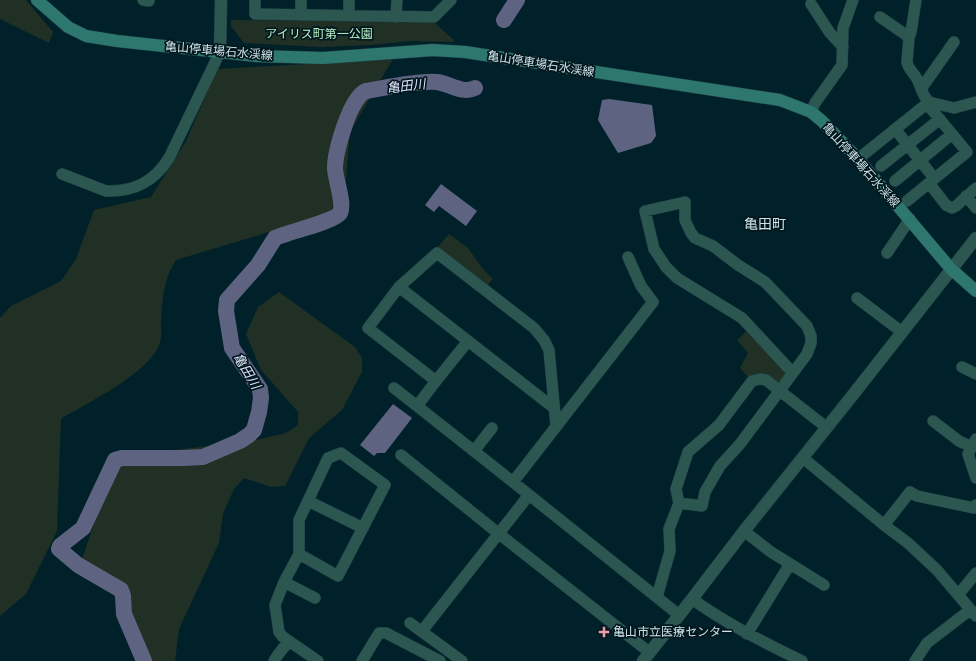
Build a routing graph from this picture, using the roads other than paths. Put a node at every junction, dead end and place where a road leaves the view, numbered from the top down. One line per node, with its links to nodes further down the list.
1 (37, 0): 20 (main road, 亀山停車場石水渓線)
2 (143, 0): 3 (street)
3 (149, 0)
4 (221, 0): 20 (street)
5 (255, 0): 13 (street)
6 (301, 0): 13 (street)
7 (349, 0): 14 (street)
8 (397, 0): 15 (street)
9 (451, 0): 15 (street)
10 (853, 0): 19 (street)
11 (916, 0): 17 (street)
12 (811, 4): 19 (street)
13 (301, 15): 14 (street)
14 (349, 16): 15 (street)
15 (396, 17)
16 (880, 17): 17 (street)
17 (909, 37): 21 (street)
18 (954, 42): 21 (street)
19 (843, 47): 24 (street)
20 (220, 52): 24 (main road, 亀山停車場石水渓線); 33 (street)
21 (921, 89): 23 (street)
22 (976, 102): 23 (street)
23 (928, 103): 25 (street); 26 (street)
24 (811, 112): 30 (main road, 亀山停車場石水渓線)
25 (940, 119): 27 (street); 28 (street)
26 (895, 129): 28 (street); 30 (street)
27 (952, 134): 29 (street); 31 (street)
28 (908, 144): 31 (street); 32 (street)
29 (971, 150): 34 (street)
30 (858, 159): 40 (main road, 亀山停車場石水渓線)
31 (920, 160): 34 (street); 35 (street)
32 (881, 166)
33 (62, 174)
34 (932, 180): 37 (street); 38 (street)
35 (895, 181)
36 (976, 188): 37 (street)
37 (966, 196): 39 (street)
38 (907, 201)
39 (976, 208)
40 (910, 219): 42 (street); 44 (main road, 亀山停車場石水渓線)
41 (976, 238): 44 (street)
42 (887, 252)
43 (628, 257): 59 (street)
44 (951, 269): 46 (main road, 亀山停車場石水渓線); 48 (street)
45 (399, 287): 49 (street); 53 (street); 57 (street)
46 (976, 291)
47 (857, 298): 48 (street)
48 (902, 332): 60 (street)
49 (468, 341): 53 (street); 57 (street)
50 (962, 367): 52 (street)
51 (793, 373): 51 (street); 55 (street)
52 (976, 374)
53 (436, 381): 56 (street)
54 (394, 388): 56 (street)
55 (780, 390): 60 (street); 70 (street); 70 (street)
56 (417, 406): 63 (street)
57 (554, 408): 59 (street)
58 (933, 420): 62 (street)
59 (556, 426): 67 (street)
60 (826, 427): 65 (street)
61 (492, 428): 63 (street)
62 (974, 443): 66 (street)
63 (474, 451): 67 (street)
64 (401, 456): 75 (street)
65 (803, 458): 72 (street); 74 (street)
66 (976, 478)
67 (513, 482): 68 (street)
68 (529, 495): 75 (street); 82 (street)
69 (308, 501): 73 (street); 73 (street); 76 (street)
70 (680, 503): 82 (street)
71 (976, 506): 72 (street)
72 (884, 525): 81 (street)
73 (363, 528): 76 (street)
74 (744, 531): 77 (street); 84 (street)
75 (498, 533): 88 (street); 91 (street)
76 (299, 554): 79 (street)
77 (790, 564): 80 (street); 89 (street)
78 (976, 573): 81 (street)
79 (284, 582): 83 (street); 90 (street)
80 (824, 585)
81 (958, 595): 85 (street)
82 (656, 597): 86 (street)
83 (315, 598)
84 (692, 599): 86 (street); 89 (street)
85 (973, 613): 98 (street)
86 (679, 615): 91 (street)
87 (410, 622): 88 (street)
88 (422, 631): 96 (street)
89 (747, 634): 97 (street)
90 (288, 642): 92 (street); 93 (street)
91 (646, 657)
92 (274, 661)
93 (318, 661)
94 (362, 661): 95 (street)
95 (440, 661)
96 (462, 661)
97 (802, 661)
98 (915, 661)

